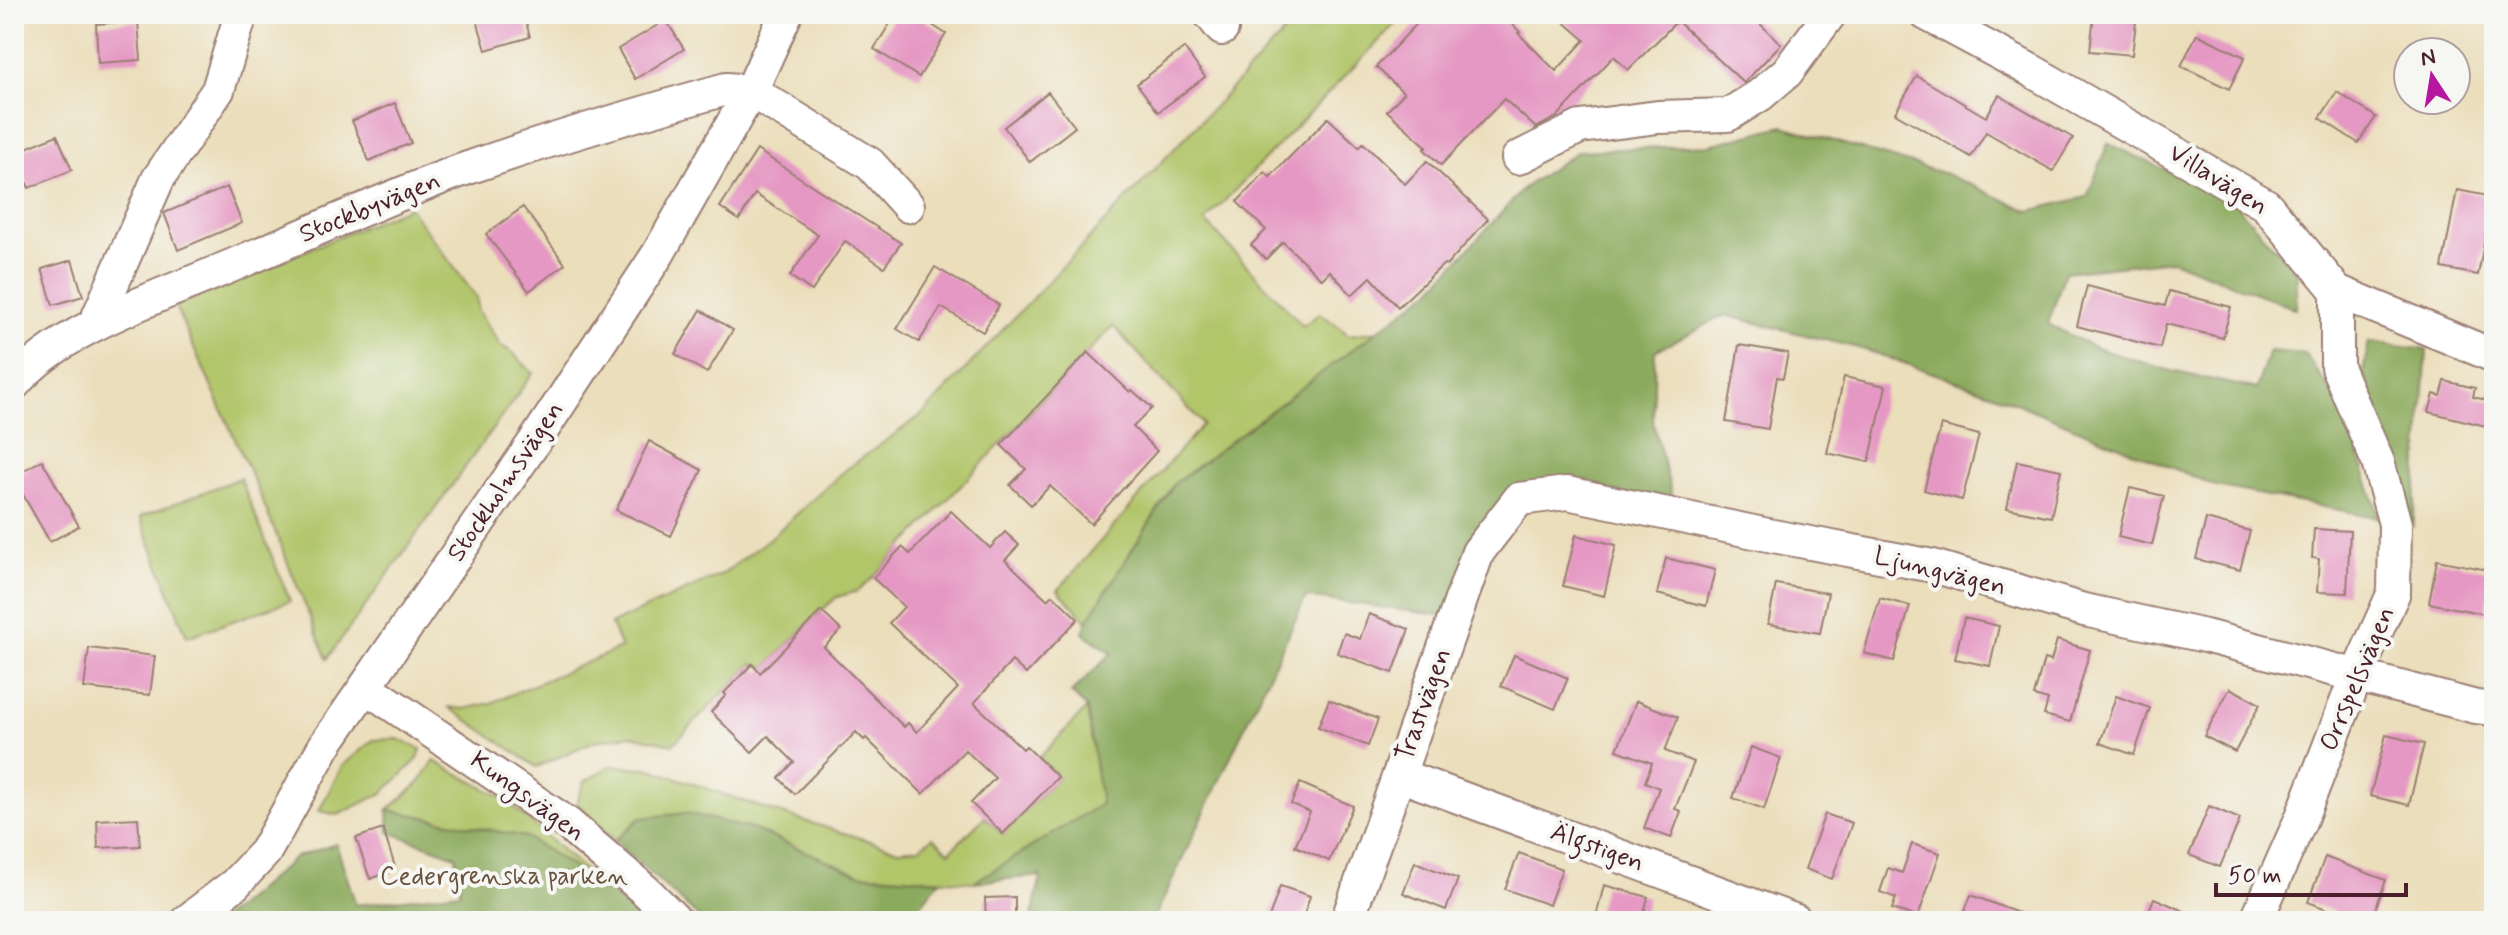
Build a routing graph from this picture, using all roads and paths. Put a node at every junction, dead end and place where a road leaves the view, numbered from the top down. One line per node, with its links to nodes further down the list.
1 (241, 14): 9 (street)
2 (786, 14): 5 (street, Stockholmsvägen)
3 (1830, 14): 6 (street)
4 (1947, 18): 8 (street, Villavägen)
5 (751, 91): 7 (street); 9 (street, Stockbyvägen); 14 (street, Stockholmsvägen)
6 (1518, 158)
7 (908, 206)
8 (2337, 291): 10 (street, Villavägen); 13 (street, Orrspelsvägen)
9 (95, 324): 11 (street, Stockbyvägen)
10 (2494, 356)
11 (14, 384)
12 (1519, 499): 13 (street, Ljungvägen); 16 (street, Trastvägen)
13 (2356, 677): 15 (street, Ljungvägen); 21 (street, Orrspelsvägen)
14 (366, 687): 17 (street, Stockholmsvägen); 18 (street, Kungsvägen)
15 (2494, 709)
16 (1399, 775): 19 (street, Trastvägen); 20 (street, Älgstigen)
17 (187, 921)
18 (676, 921)
19 (1347, 921)
20 (1796, 921)
21 (2256, 921)

